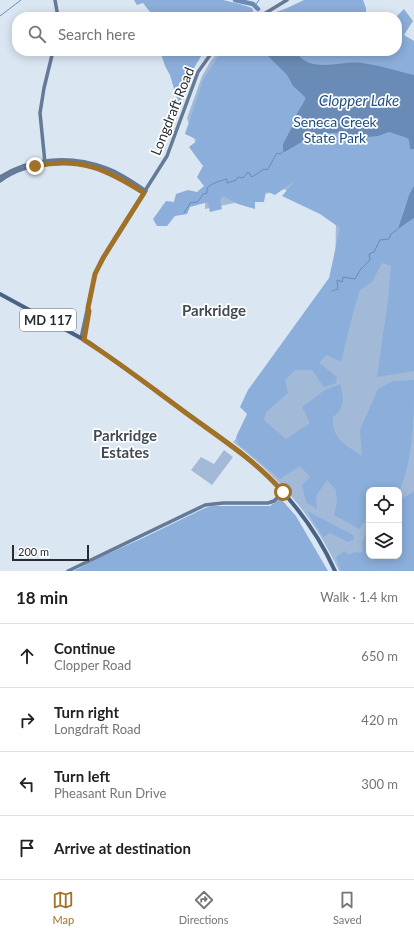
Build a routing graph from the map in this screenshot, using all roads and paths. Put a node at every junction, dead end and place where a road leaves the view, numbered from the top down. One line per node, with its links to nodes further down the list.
1 (55, 0): 3 (street)
2 (287, 0): 4 (street)
3 (57, 12)
4 (267, 12)
5 (52, 56): 7 (street)
6 (209, 56): 10 (street, Longdraft Road)
7 (45, 162): 8 (street); 9 (street); 10 (street)
8 (0, 177)
9 (0, 181)
10 (145, 192): 12 (street, Longdraft Road)
11 (0, 294): 12 (main road, MD 117)
12 (83, 339): 13 (main road, MD 117)
13 (283, 492): 14 (street); 15 (main road, MD 117)
14 (68, 571)
15 (335, 571)

